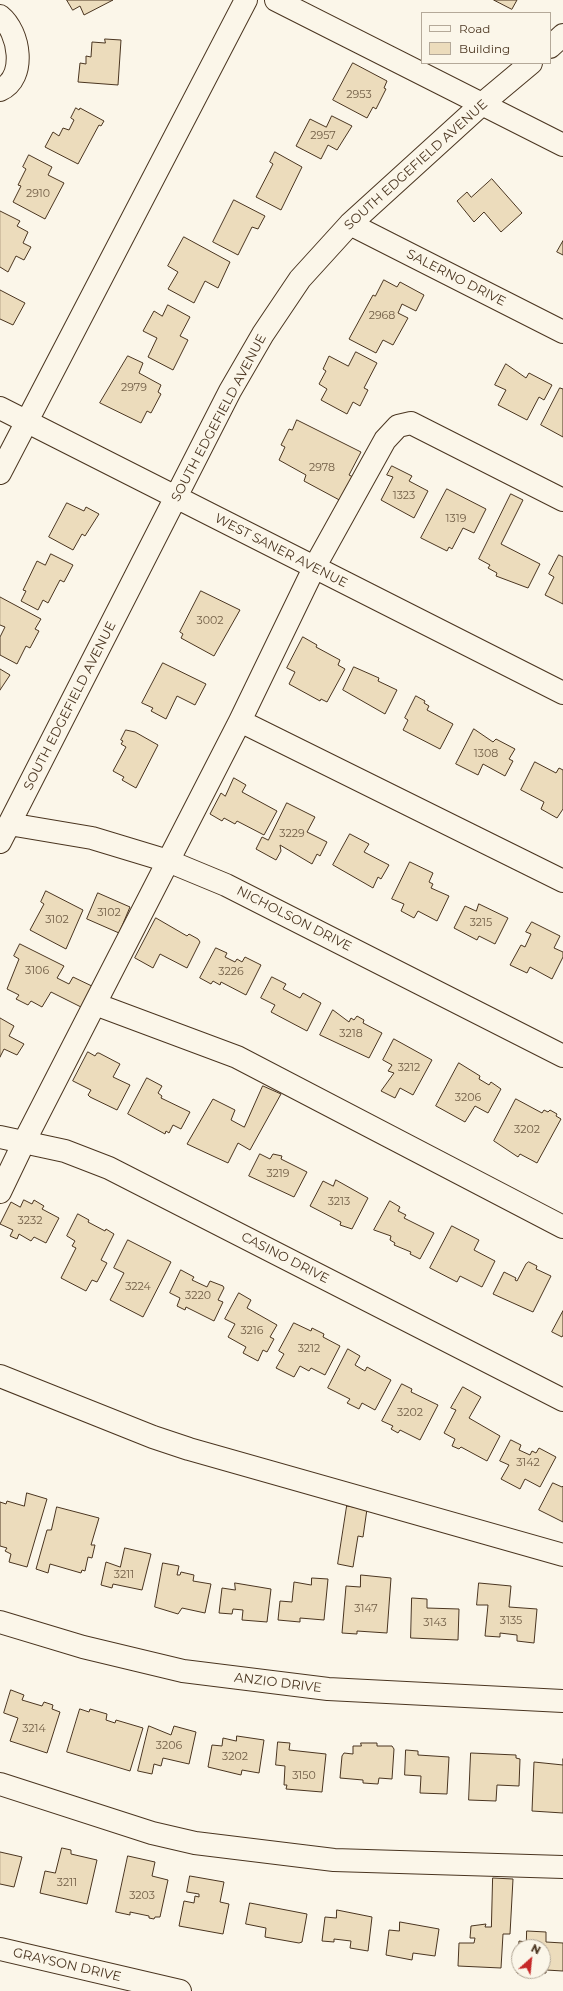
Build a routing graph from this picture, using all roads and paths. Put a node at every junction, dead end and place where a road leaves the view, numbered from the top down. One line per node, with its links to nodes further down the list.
1 (246, 0): 13 (street)
2 (276, 0): 8 (street)
3 (0, 16): 7 (street)
4 (563, 36): 5 (street)
5 (551, 45)
6 (530, 64): 8 (street, SOUTH EDGEFIELD AVENUE)
7 (0, 90)
8 (482, 104): 9 (street); 10 (street, SOUTH EDGEFIELD AVENUE)
9 (563, 145)
10 (350, 224): 11 (street, SALERNO DRIVE); 15 (street, SOUTH EDGEFIELD AVENUE)
11 (563, 332)
12 (0, 408): 13 (street, WEST SANER AVENUE)
13 (27, 421): 14 (street); 15 (street, WEST SANER AVENUE)
14 (0, 473)
15 (176, 498): 17 (street, WEST SANER AVENUE); 20 (street, SOUTH EDGEFIELD AVENUE)
16 (563, 500): 17 (street)
17 (314, 568): 18 (street, WEST SANER AVENUE); 19 (street)
18 (563, 693)
19 (240, 721): 21 (street); 22 (street)
20 (5, 833): 21 (street, NICHOLSON DRIVE)
21 (168, 862): 23 (street); 24 (street, NICHOLSON DRIVE)
22 (563, 881)
23 (95, 1004): 26 (street); 28 (street)
24 (563, 1056)
25 (0, 1137): 26 (street, CASINO DRIVE)
26 (24, 1142): 27 (street); 30 (street, CASINO DRIVE)
27 (0, 1192)
28 (563, 1227)
29 (0, 1376): 31 (street)
30 (563, 1400)
31 (563, 1555)
32 (0, 1622): 33 (street, ANZIO DRIVE)
33 (563, 1701)
34 (0, 1784): 35 (street)
35 (563, 1867)
36 (0, 1949): 37 (street, GRAYSON DRIVE)
37 (180, 1991)

